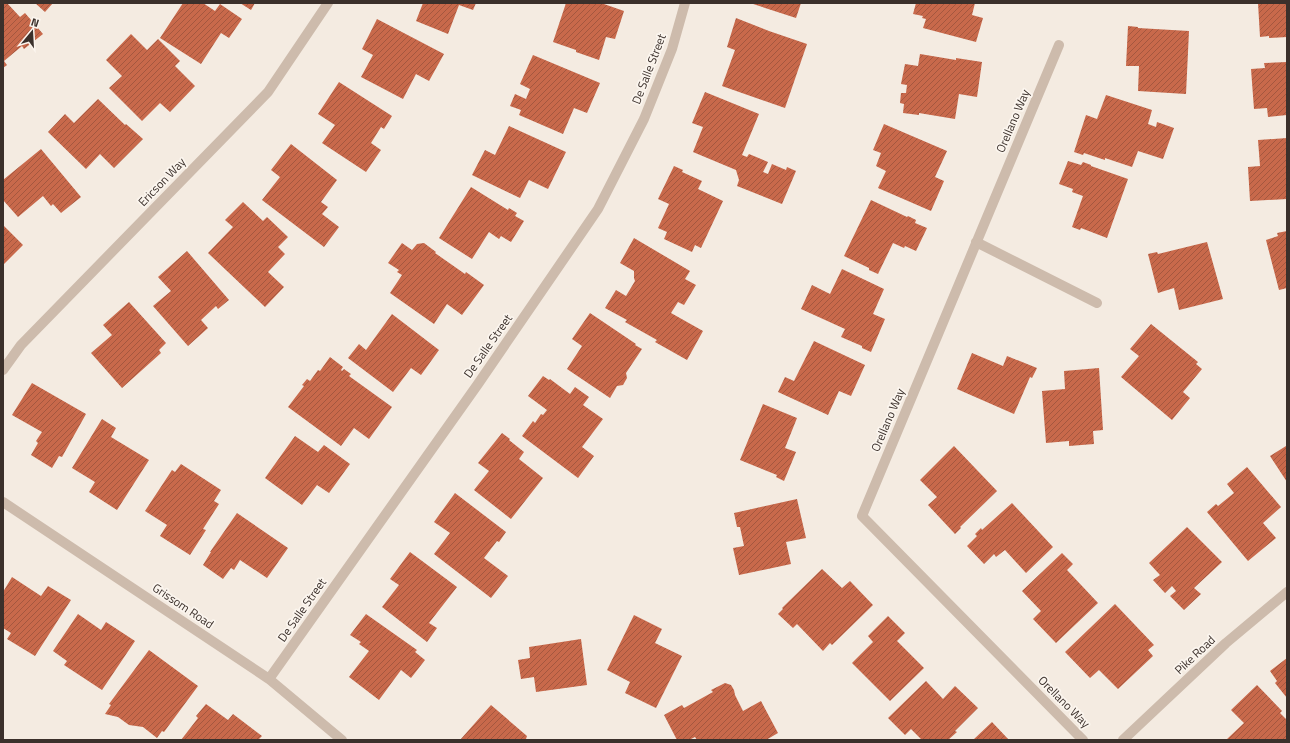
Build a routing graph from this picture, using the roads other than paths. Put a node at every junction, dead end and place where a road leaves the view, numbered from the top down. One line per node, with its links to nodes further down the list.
1 (328, 3): 6 (street, Ericson Way)
2 (685, 3): 9 (street, De Salle Street)
3 (1059, 45): 4 (street, Orellano Way)
4 (976, 242): 5 (street); 11 (street, Orellano Way)
5 (1097, 303)
6 (3, 370)
7 (3, 502): 9 (street, Grissom Road)
8 (1287, 592): 12 (street, Pike Road)
9 (269, 679): 10 (street, Grissom Road)
10 (342, 740)
11 (1083, 740)
12 (1123, 740)

